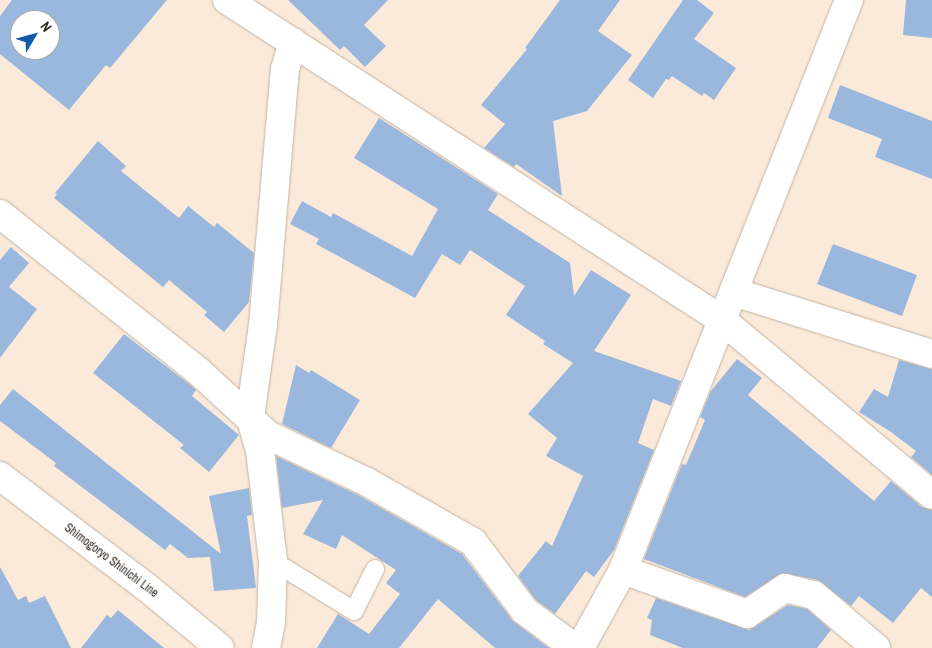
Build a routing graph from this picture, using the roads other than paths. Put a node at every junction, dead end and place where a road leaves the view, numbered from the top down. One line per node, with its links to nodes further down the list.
1 (227, 0): 3 (street)
2 (849, 0): 5 (street)
3 (293, 42): 6 (street); 8 (street)
4 (0, 214): 8 (street)
5 (734, 292): 6 (street); 7 (street)
6 (722, 320): 10 (street); 13 (street)
7 (932, 354)
8 (250, 417): 11 (street); 16 (street)
9 (0, 476): 14 (street, Shimogoryo Shinichi Line)
10 (932, 495)
11 (273, 561): 12 (lane); 15 (street)
12 (375, 569)
13 (623, 570): 17 (street); 18 (street)
14 (220, 648)
15 (266, 648)
16 (575, 648)
17 (580, 648)
18 (876, 648)

